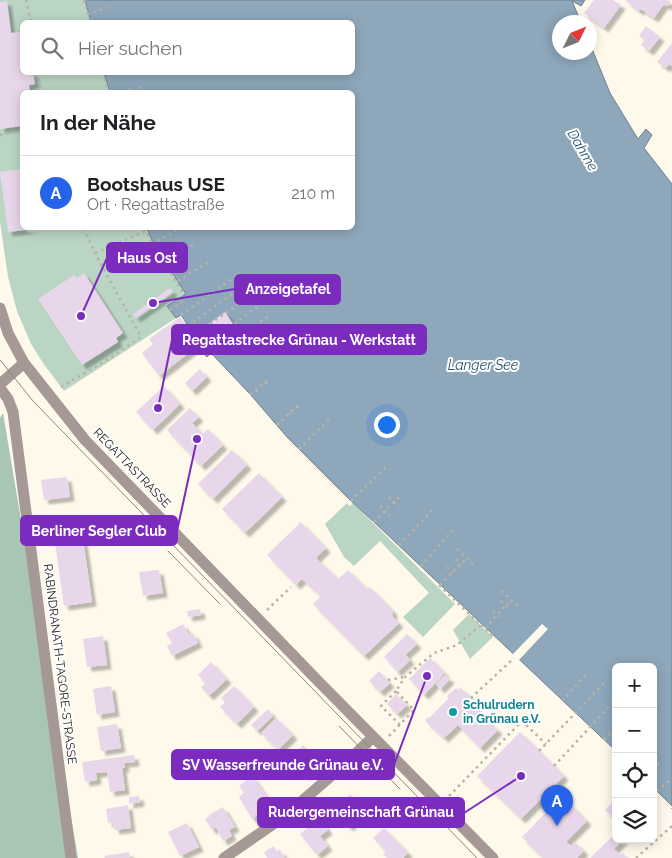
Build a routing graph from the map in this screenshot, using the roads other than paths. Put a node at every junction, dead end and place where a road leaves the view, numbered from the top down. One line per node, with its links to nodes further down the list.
1 (0, 308): 2 (street, REGATTASTRASSE)
2 (24, 363): 3 (street); 5 (street, REGATTASTRASSE)
3 (0, 384)
4 (0, 388): 6 (street, RABINDRANATH-TAGORE-STRASSE)
5 (376, 740): 7 (street); 8 (street, REGATTASTRASSE)
6 (71, 858)
7 (224, 858)
8 (493, 858)

